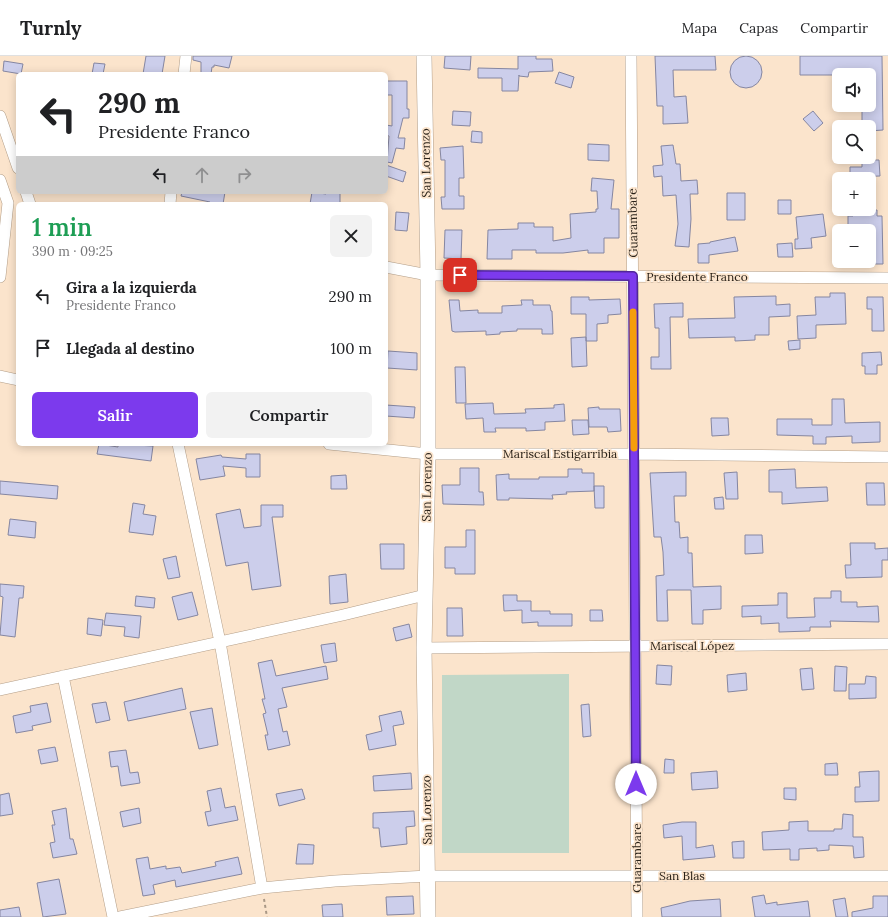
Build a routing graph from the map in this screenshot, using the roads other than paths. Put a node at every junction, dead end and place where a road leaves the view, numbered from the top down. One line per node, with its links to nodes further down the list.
1 (186, 56): 4 (street)
2 (424, 56): 10 (street, San Lorenzo)
3 (631, 56): 11 (street, Guarambare)
4 (184, 72)
5 (0, 116): 6 (street)
6 (16, 162)
7 (0, 180): 8 (street)
8 (9, 203): 12 (street)
9 (388, 267): 10 (street, Presidente Franco)
10 (428, 275): 11 (street, Presidente Franco); 18 (street, San Lorenzo)
11 (633, 276): 13 (street, Presidente Franco); 19 (street, Guarambare)
12 (0, 277)
13 (888, 278)
14 (0, 376): 15 (street)
15 (16, 380)
16 (178, 446): 22 (street)
17 (349, 446): 18 (street, Mariscal Estigarribia)
18 (428, 454): 19 (street, Mariscal Estigarribia); 21 (street, San Lorenzo)
19 (634, 454): 20 (street, Mariscal Estigarribia); 24 (street, Guarambare)
20 (888, 457)
21 (425, 595): 22 (street); 25 (street, San Lorenzo)
22 (220, 642): 26 (street); 31 (street)
23 (888, 644): 24 (street, Mariscal López)
24 (636, 646): 25 (street, Mariscal López); 29 (street, Guarambare)
25 (424, 648): 28 (street, San Lorenzo)
26 (63, 676): 27 (street); 32 (street)
27 (0, 690)
28 (428, 876): 29 (street, San Blas); 31 (street, San Blas); 34 (street, San Lorenzo)
29 (637, 876): 30 (street, San Blas); 35 (street, Guarambare)
30 (888, 876)
31 (262, 888): 33 (street, San Blas)
32 (113, 917)
33 (120, 917)
34 (428, 917)
35 (637, 917)

